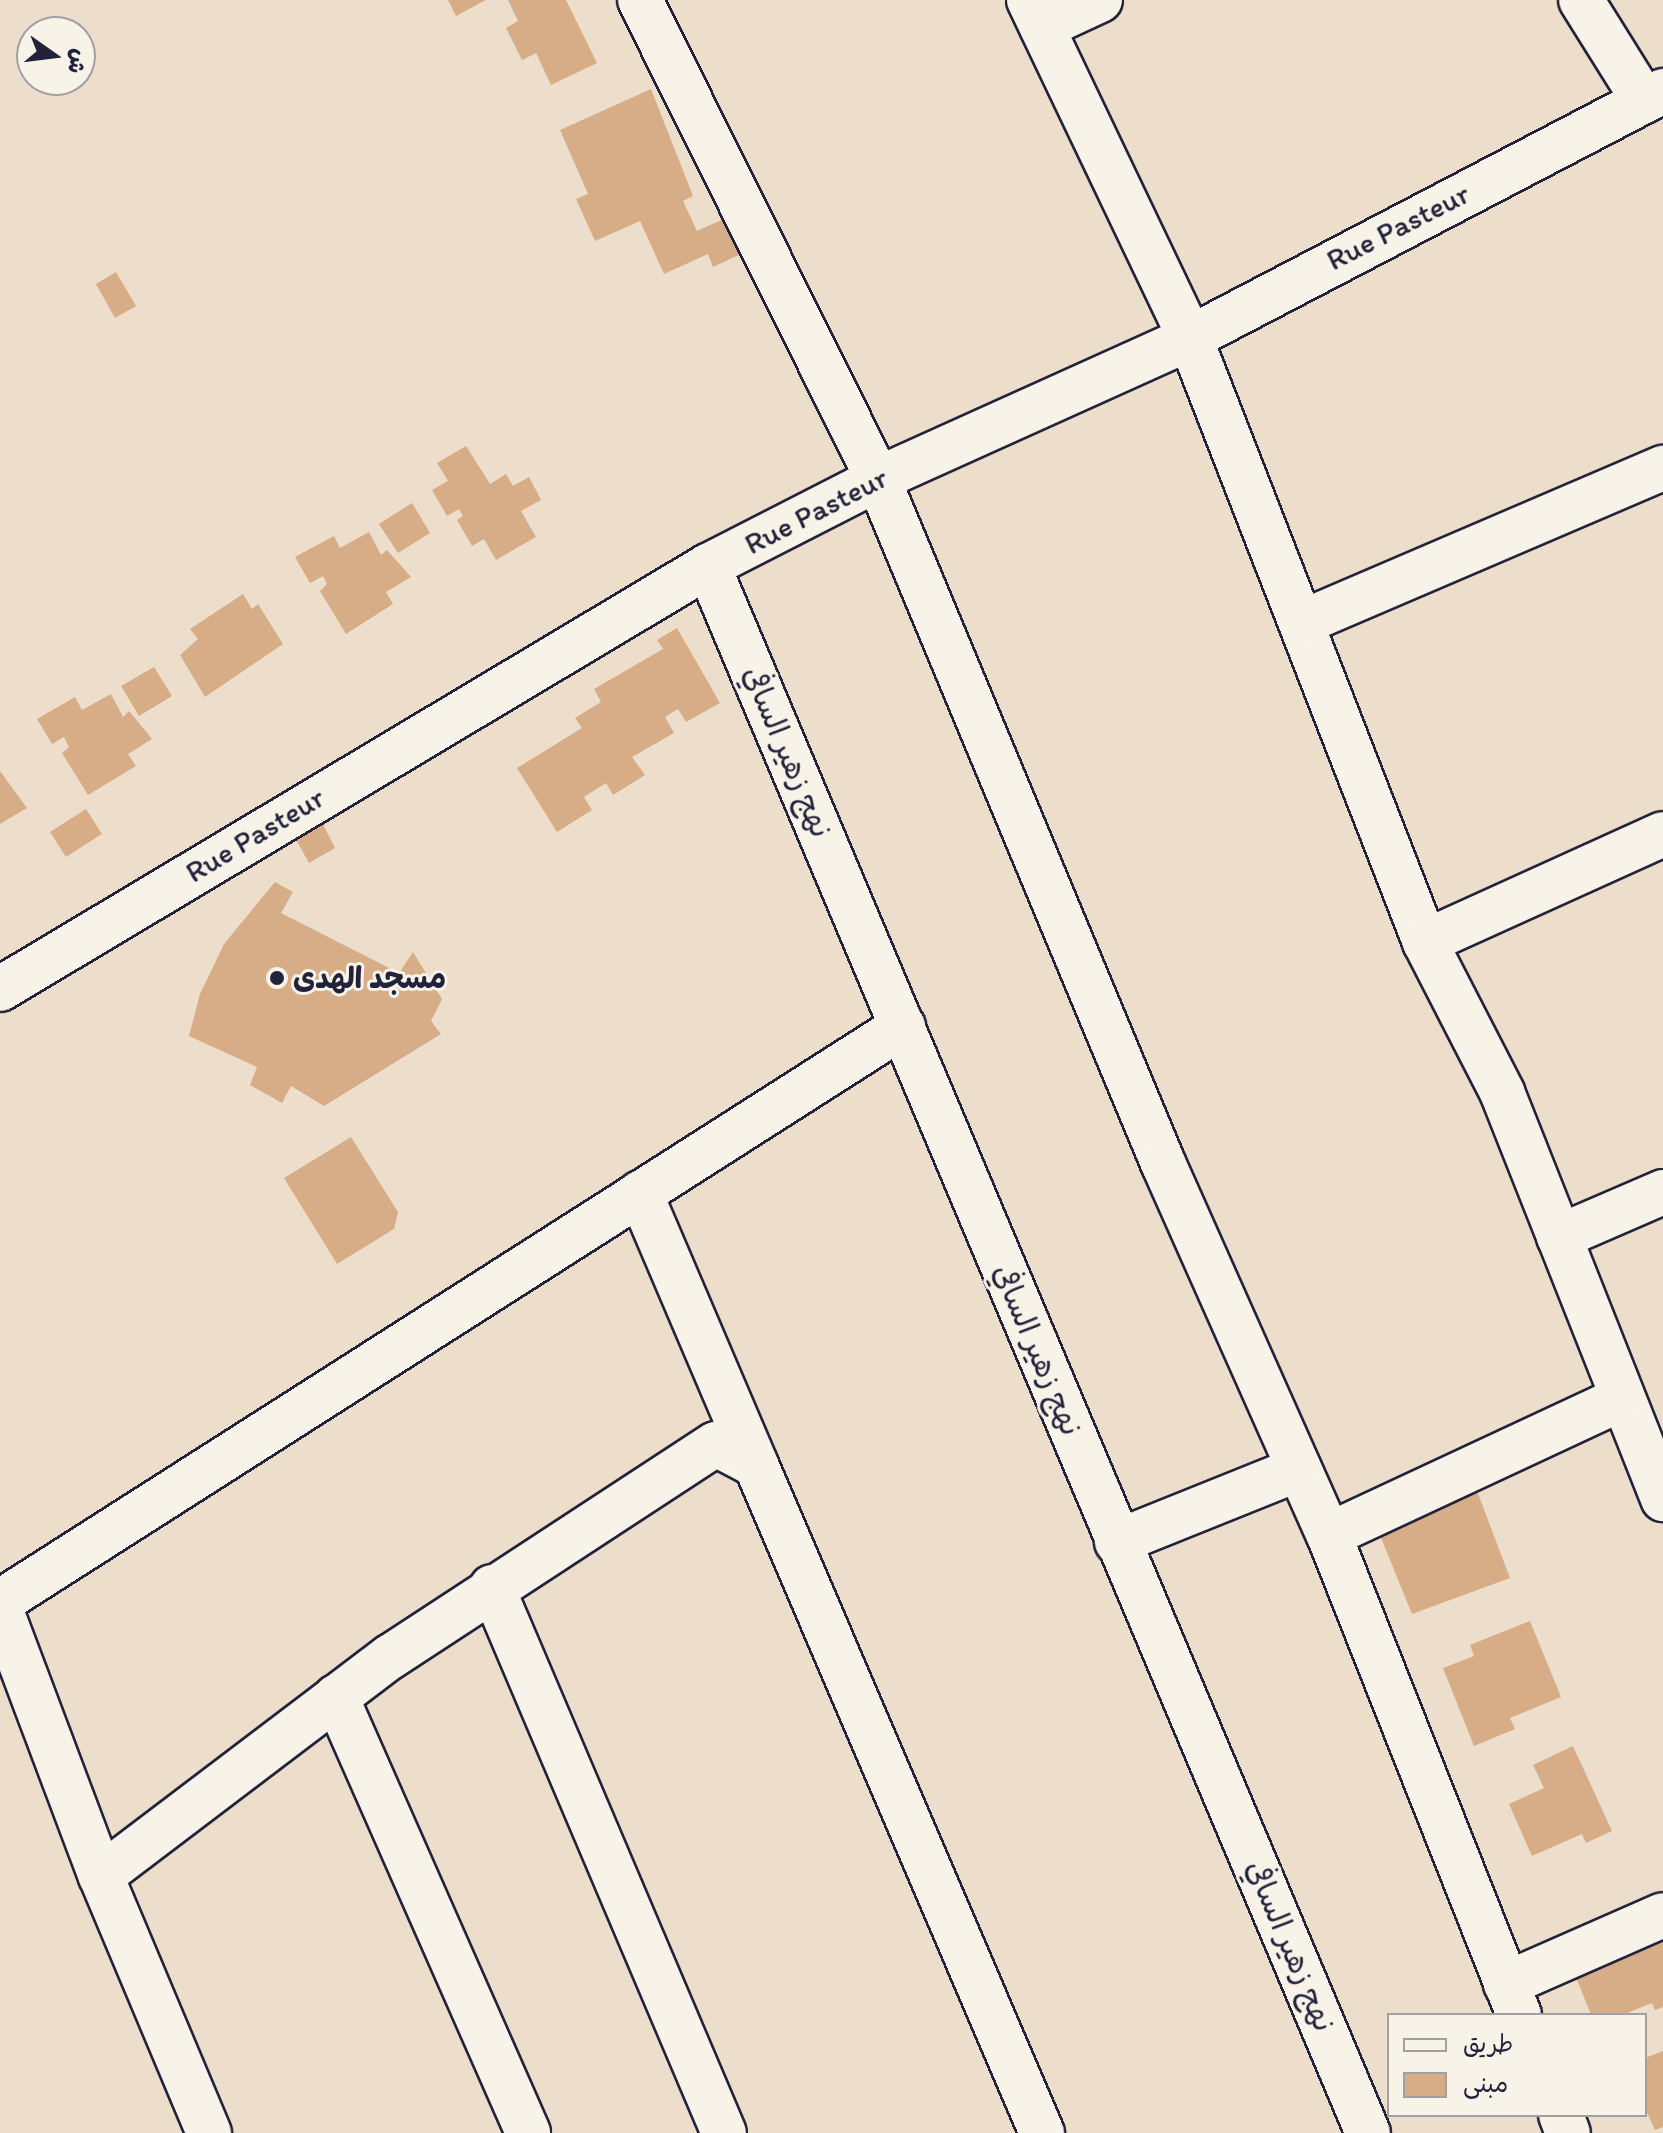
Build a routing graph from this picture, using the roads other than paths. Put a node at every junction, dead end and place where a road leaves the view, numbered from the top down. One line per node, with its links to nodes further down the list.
1 (640, 0): 8 (street)
2 (1100, 0): 4 (street)
3 (1581, 0): 5 (street)
4 (1035, 14): 6 (street)
5 (1654, 96): 6 (street, Rue Pasteur)
6 (1190, 338): 8 (street, Rue Pasteur); 10 (street)
7 (1663, 468): 10 (street)
8 (878, 479): 9 (street, Rue Pasteur); 20 (street)
9 (708, 566): 13 (street, Rue Pasteur); 14 (street, نهج زهير السافي)
10 (1303, 622): 12 (street)
11 (1663, 834): 12 (street)
12 (1425, 942): 17 (street)
13 (0, 989)
14 (903, 1026): 16 (street); 23 (street, نهج زهير السافي)
15 (1663, 1192): 17 (street)
16 (640, 1193): 19 (street); 25 (street)
17 (1559, 1237): 18 (street)
18 (1620, 1399): 21 (street); 22 (street)
19 (756, 1465): 24 (street); 33 (street)
20 (1299, 1469): 22 (street); 23 (street)
21 (1663, 1499)
22 (1329, 1535): 29 (street)
23 (1117, 1542): 34 (street, نهج زهير السافي)
24 (492, 1587): 26 (street); 32 (street)
25 (0, 1605): 27 (street)
26 (336, 1697): 27 (street); 31 (street)
27 (101, 1876): 30 (street)
28 (1663, 1915): 29 (street)
29 (1512, 1999)
30 (209, 2133)
31 (528, 2133)
32 (724, 2133)
33 (1042, 2133)
34 (1368, 2133)

